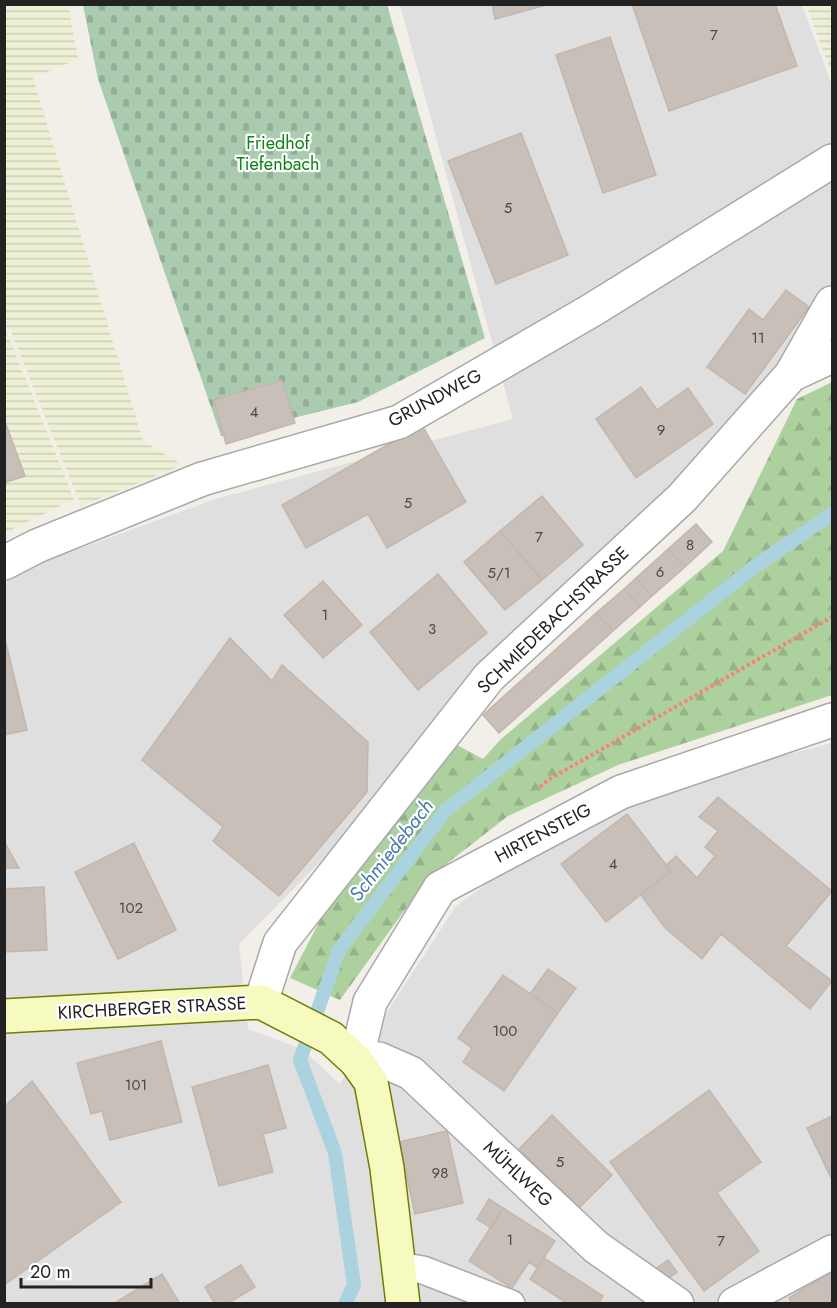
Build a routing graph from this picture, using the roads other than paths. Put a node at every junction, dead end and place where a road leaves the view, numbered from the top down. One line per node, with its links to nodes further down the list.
1 (832, 161): 5 (street, GRUNDWEG)
2 (832, 303): 4 (street, SCHMIEDEBACHSTRASSE)
3 (832, 356): 4 (street, SCHMIEDEBACHSTRASSE)
4 (791, 375): 7 (street, SCHMIEDEBACHSTRASSE)
5 (4, 563)
6 (832, 720): 9 (street, HIRTENSTEIG)
7 (271, 1007): 8 (main road, KIRCHBERGER STRASSE); 9 (main road)
8 (4, 1016)
9 (356, 1061): 11 (main road); 14 (street, MÜHLWEG)
10 (832, 1252): 15 (street)
11 (398, 1266): 12 (main road); 13 (lane)
12 (403, 1304)
13 (511, 1304)
14 (677, 1304)
15 (735, 1304)

